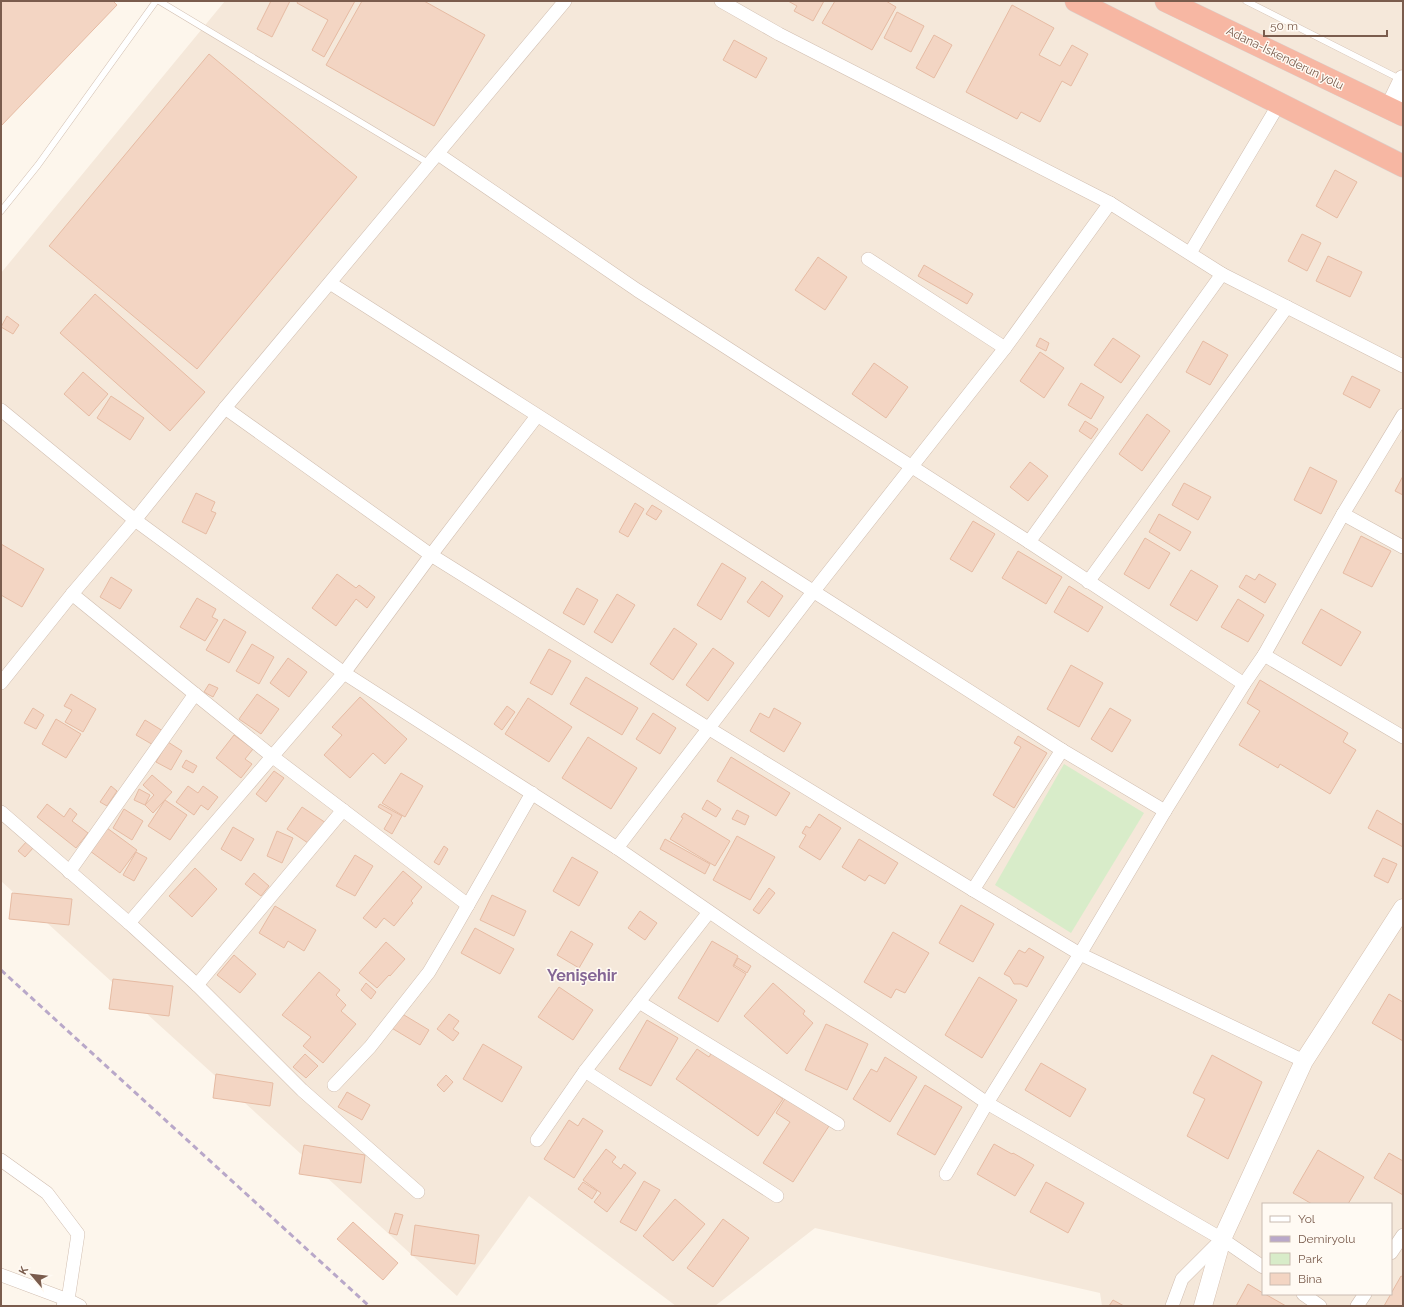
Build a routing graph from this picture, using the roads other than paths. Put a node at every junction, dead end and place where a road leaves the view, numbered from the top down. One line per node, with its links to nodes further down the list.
1 (156, 1): 14 (lane)
2 (159, 1): 11 (lane)
3 (565, 1): 11 (street)
4 (721, 1): 13 (street)
5 (1076, 1): 9 (highway)
6 (1166, 1): 10 (highway, Adana-İskenderun yolu)
7 (1246, 1): 8 (lane)
8 (1403, 80): 10 (street)
9 (1279, 104): 12 (highway); 15 (street)
10 (1396, 112)
11 (434, 159): 18 (street); 26 (street)
12 (1403, 166)
13 (1110, 203): 15 (street); 20 (street)
14 (1, 211)
15 (1190, 253): 17 (street)
16 (868, 259): 20 (street)
17 (1222, 274): 19 (street); 29 (street)
18 (330, 283): 22 (street); 25 (street)
19 (1287, 307): 21 (street); 32 (street)
20 (1005, 348): 26 (street)
21 (1403, 366)
22 (225, 408): 28 (street); 31 (street)
23 (1, 410): 28 (street)
24 (1403, 415): 27 (street)
25 (537, 416): 31 (street); 33 (street)
26 (912, 466): 29 (street); 33 (street)
27 (1343, 514): 30 (street); 35 (street)
28 (135, 520): 34 (street); 36 (street)
29 (1029, 542): 32 (street)
30 (1403, 547)
31 (431, 555): 36 (street); 40 (street)
32 (1088, 582): 38 (street)
33 (813, 592): 40 (street); 42 (street)
34 (72, 594): 37 (street); 39 (street)
35 (1264, 655): 38 (street); 41 (street)
36 (344, 673): 43 (street); 44 (street)
37 (1, 683)
38 (1244, 684): 46 (street)
39 (195, 694): 43 (street); 49 (street)
40 (708, 728): 48 (street); 50 (street)
41 (1403, 737)
42 (1062, 750): 46 (street); 50 (street)
43 (273, 757): 45 (street); 54 (street)
44 (532, 793): 48 (street); 51 (street)
45 (343, 810): 51 (street); 56 (street)
46 (1165, 811): 55 (street)
47 (1, 812): 49 (street)
48 (616, 848): 53 (street)
49 (69, 872): 54 (street)
50 (973, 890): 55 (street)
51 (468, 905): 60 (street)
52 (1403, 908): 58 (street)
53 (709, 912): 57 (street); 61 (street)
54 (129, 923): 56 (street)
55 (1080, 954): 58 (street); 61 (street)
56 (197, 985): 66 (street)
57 (639, 1002): 59 (street); 62 (street)
58 (1304, 1061): 69 (street)
59 (586, 1071): 63 (street); 67 (street)
60 (334, 1085)
61 (987, 1103): 65 (street); 69 (street)
62 (838, 1124)
63 (537, 1140)
64 (1, 1160): 75 (street)
65 (946, 1174)
66 (418, 1192)
67 (777, 1196)
68 (1403, 1235): 70 (street)
69 (1222, 1239): 71 (street); 77 (street); 78 (street)
70 (1392, 1252)
71 (1262, 1266)
72 (1, 1275): 75 (street)
73 (1304, 1295): 79 (street)
74 (1364, 1295): 80 (street)
75 (66, 1303): 76 (street)
76 (80, 1306)
77 (1172, 1306)
78 (1203, 1306)
79 (1320, 1306)
80 (1357, 1306)

